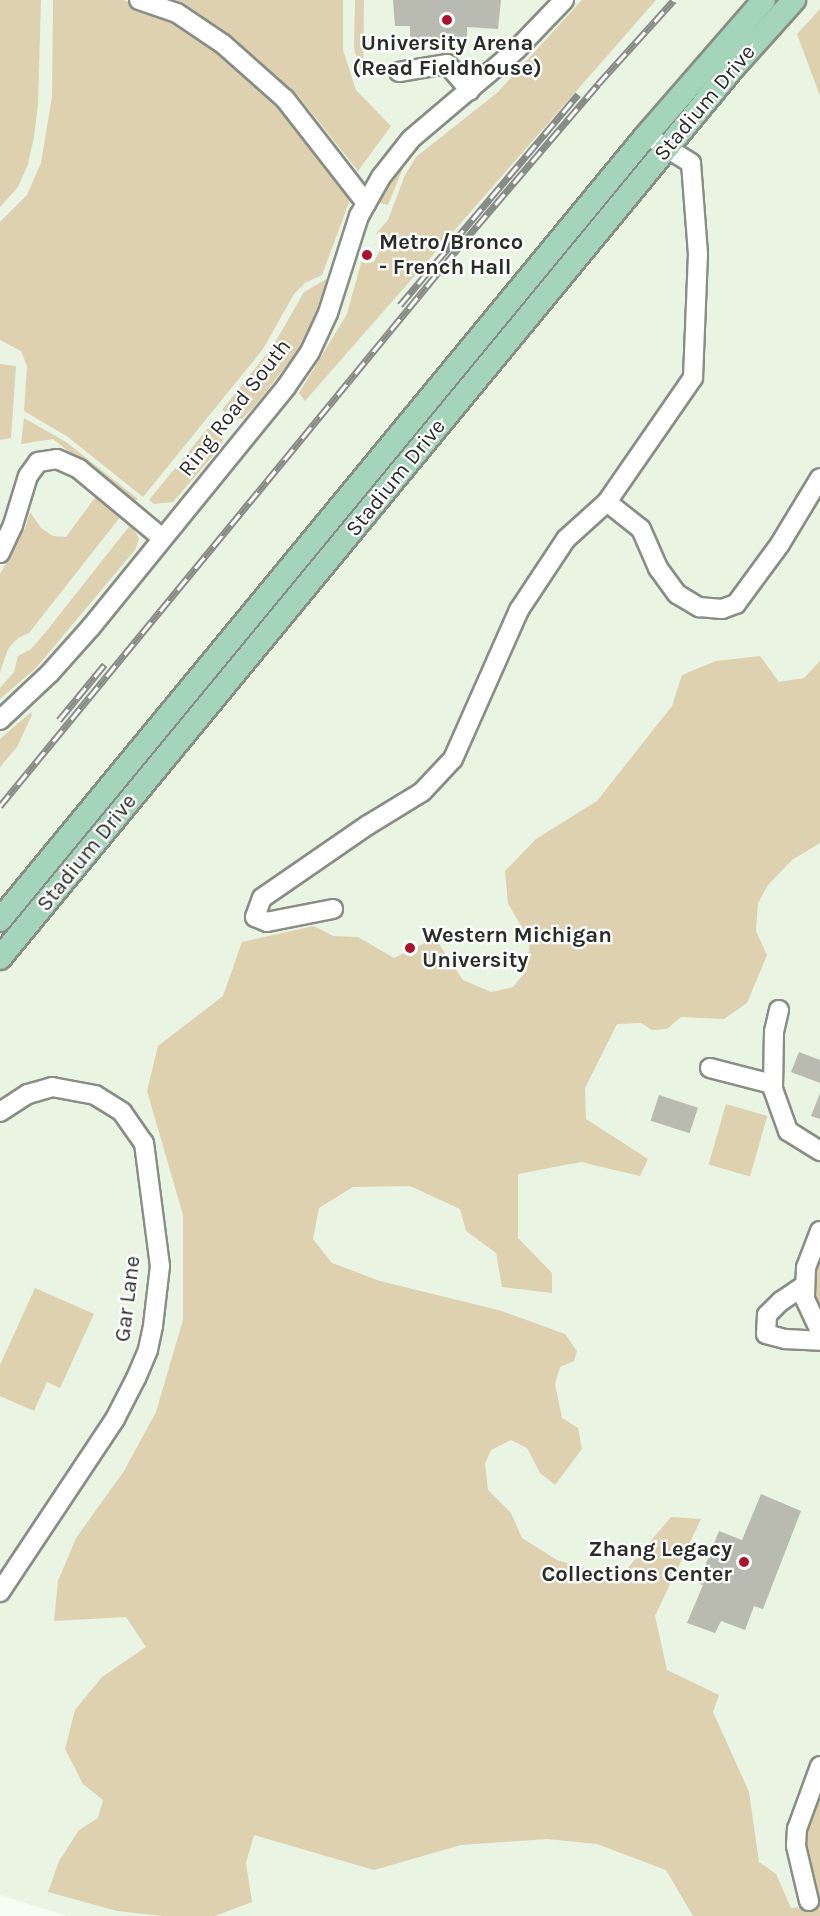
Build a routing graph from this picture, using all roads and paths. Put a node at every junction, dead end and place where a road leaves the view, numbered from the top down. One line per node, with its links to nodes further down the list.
1 (140, 0): 9 (street)
2 (564, 0): 6 (street, Ring Road South)
3 (764, 0): 7 (main road, Stadium Drive)
4 (794, 0): 8 (main road, Stadium Drive)
5 (399, 72): 6 (street)
6 (470, 90): 9 (street, Ring Road South)
7 (645, 137): 8 (street); 16 (main road, Stadium Drive)
8 (667, 147): 11 (street); 17 (main road, Stadium Drive)
9 (366, 203): 12 (street, Ring Road South)
10 (820, 478): 11 (street)
11 (607, 501): 15 (street)
12 (162, 538): 13 (street); 14 (street, Ring Road South)
13 (0, 553)
14 (0, 720)
15 (333, 909)
16 (0, 920)
17 (0, 958)
18 (779, 1010): 20 (street)
19 (710, 1068): 20 (street)
20 (772, 1084): 22 (street)
21 (0, 1112): 27 (street, Gar Lane)
22 (820, 1151)
23 (820, 1231): 24 (street)
24 (805, 1286): 25 (street); 26 (street)
25 (820, 1331)
26 (820, 1341)
27 (0, 1592)
28 (820, 1766): 29 (street)
29 (809, 1901)

